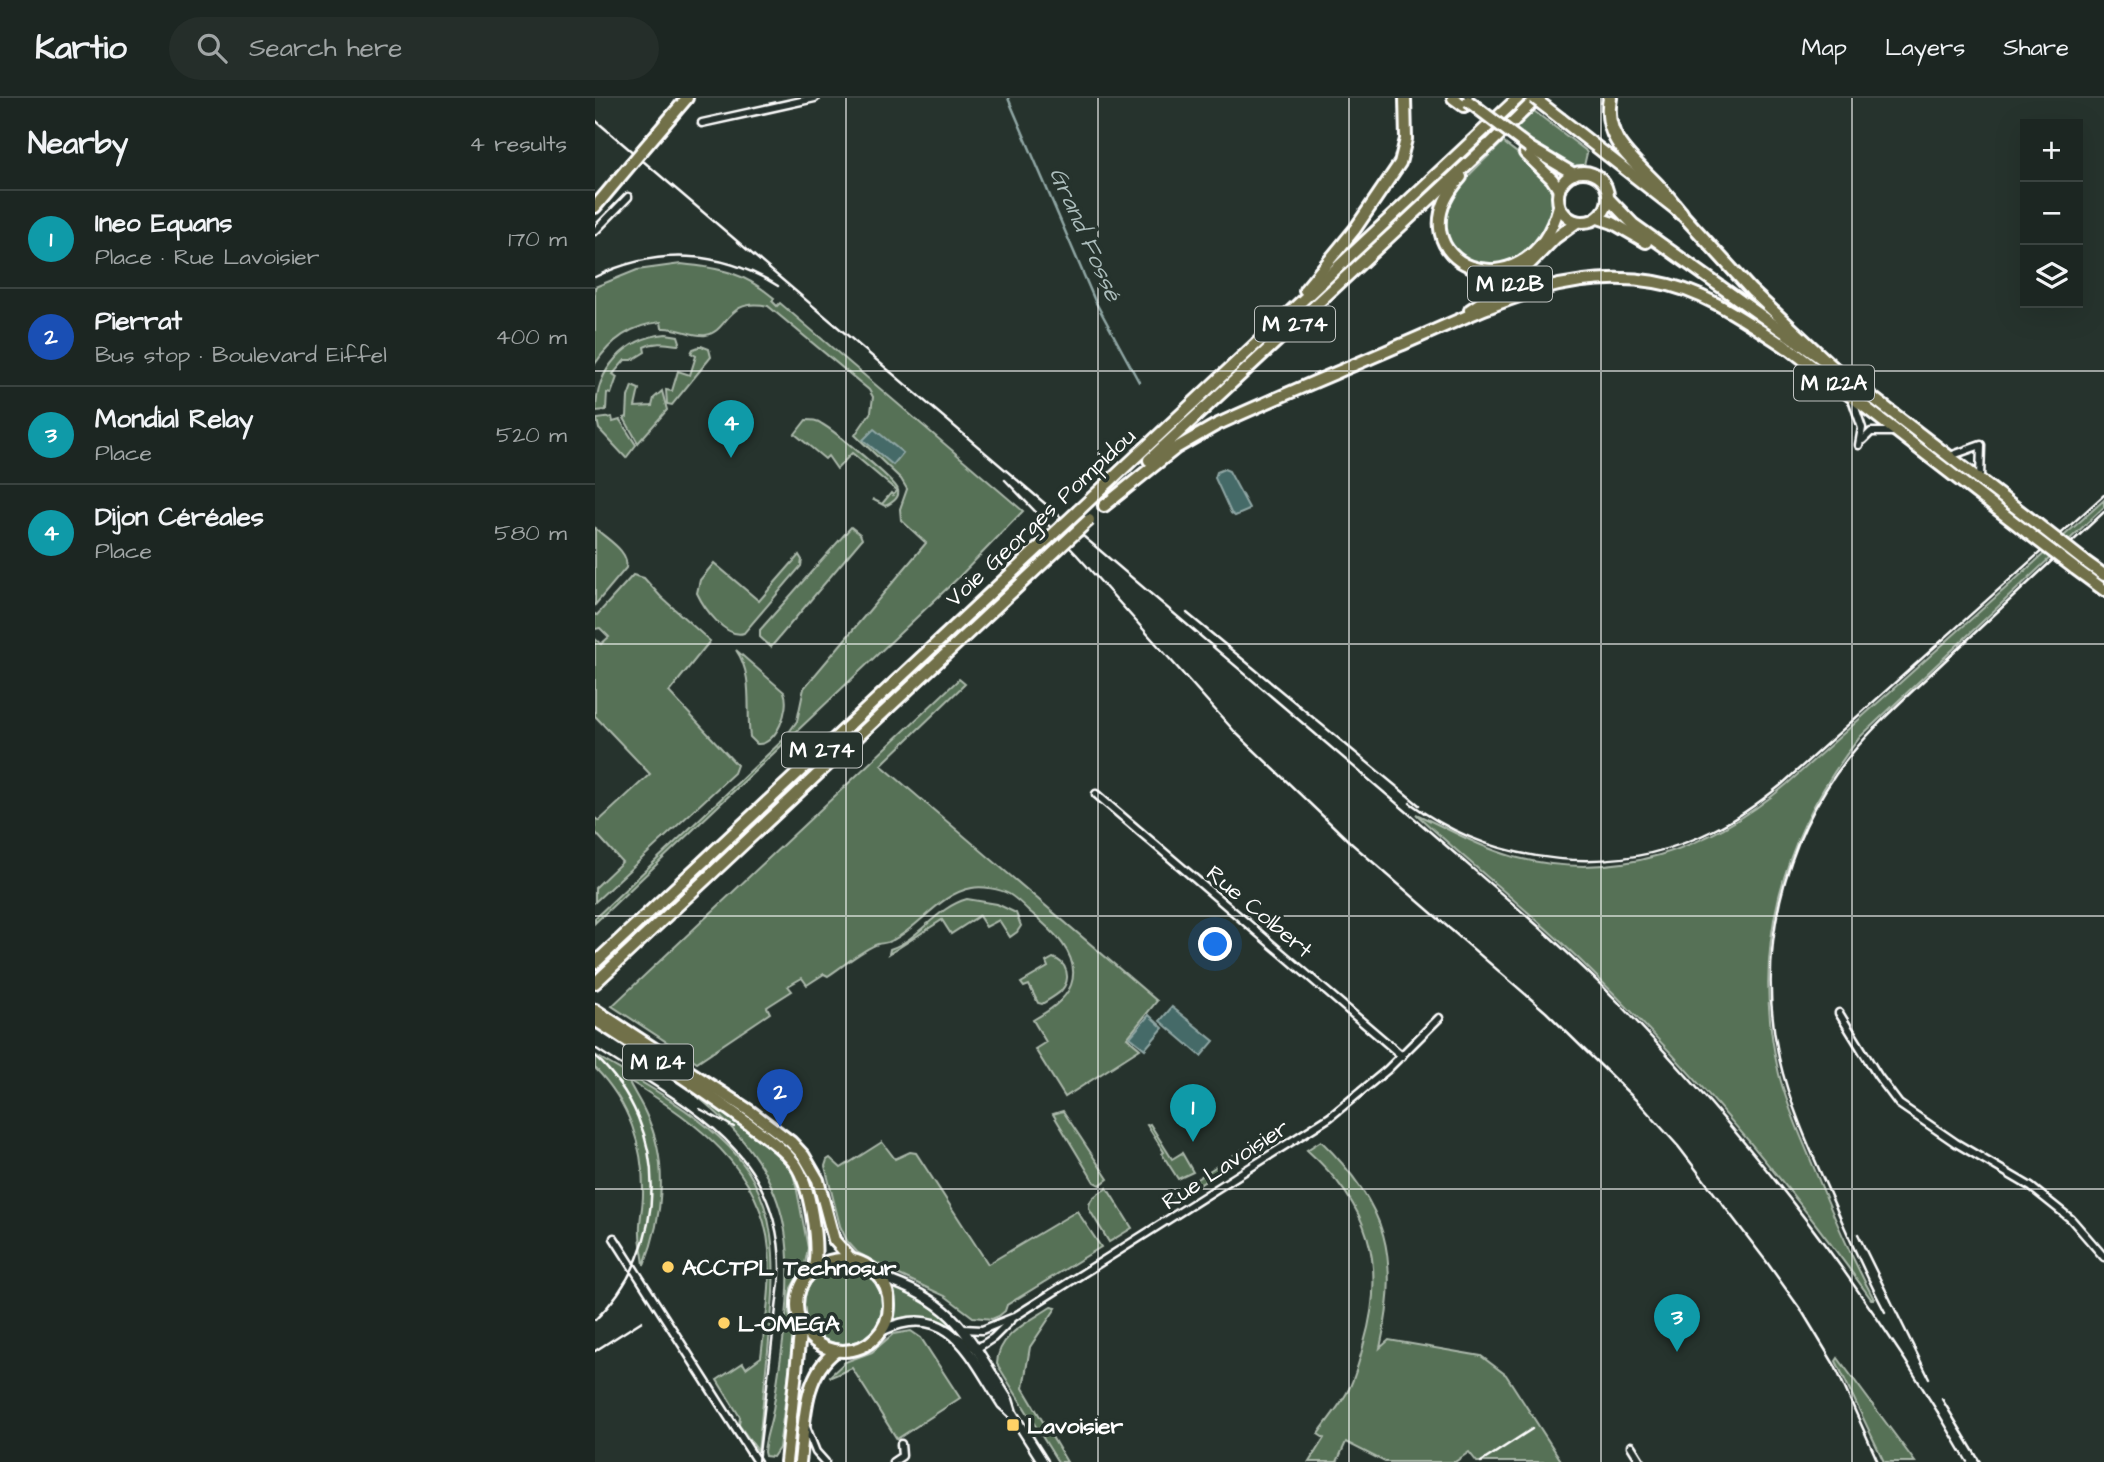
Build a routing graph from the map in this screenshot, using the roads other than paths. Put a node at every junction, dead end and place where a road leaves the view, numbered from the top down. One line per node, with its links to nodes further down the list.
1 (680, 98): 12 (main road)
2 (687, 98): 12 (main road)
3 (815, 98): 10 (street)
4 (1405, 98): 26 (main road)
5 (1453, 98): 9 (main road)
6 (1535, 98): 11 (main road, M 274); 22 (main road, M 122A, bridge)
7 (1610, 98): 22 (highway)
8 (1517, 99): 26 (main road, Voie Georges Pompidou / M 274)
9 (1466, 102): 13 (main road)
10 (702, 123)
11 (1488, 145): 20 (main road); 34 (main road, Voie Georges Pompidou / M 274)
12 (639, 150): 14 (main road, bridge)
13 (1528, 150): 15 (main road); 16 (main road)
14 (629, 163): 19 (main road); 21 (main road)
15 (1574, 174): 16 (main road); 18 (main road)
16 (1559, 190): 20 (main road)
17 (628, 197): 25 (street)
18 (1609, 199): 23 (main road); 29 (main road, M 122A)
19 (595, 200)
20 (1559, 206): 24 (main road)
21 (595, 207)
22 (1681, 213): 29 (main road, M 122A)
23 (1598, 218): 24 (main road); 28 (main road, M 122A)
24 (1577, 222): 27 (main road, M 122B)
25 (595, 231)
26 (1279, 323): 38 (main road, Voie Georges Pompidou / M 274, bridge)
27 (1431, 333): 28 (main road); 34 (main road)
28 (1787, 348): 30 (main road, M 122A)
29 (1833, 367): 32 (main road, M 122A)
30 (1852, 397): 31 (main road, M 122A); 31 (street)
31 (1899, 433): 36 (main road, M 122A, bridge)
32 (1950, 457): 33 (main road, M 122A); 33 (street)
33 (1981, 480): 35 (main road, M 122A, bridge)
34 (1104, 506): 39 (main road, Voie Georges Pompidou / M 274, bridge)
35 (2104, 575)
36 (2104, 590)
37 (1096, 794): 44 (street, Rue Colbert)
38 (595, 963)
39 (595, 983)
40 (595, 1010): 47 (main road, M 124)
41 (1839, 1013): 46 (street)
42 (1439, 1018): 44 (street, Rue Lavoisier)
43 (595, 1020): 48 (main road, M 124)
44 (1402, 1056): 50 (street, Rue Lavoisier)
45 (614, 1238): 61 (street)
46 (2104, 1256)
47 (850, 1258): 48 (main road); 49 (main road)
48 (814, 1268): 51 (main road)
49 (882, 1278): 52 (street); 53 (main road)
50 (1014, 1317): 52 (street, Rue Lavoisier); 55 (street, Rue Lavoisier)
51 (801, 1325): 56 (main road); 62 (main road)
52 (963, 1329): 55 (street)
53 (883, 1330): 54 (street); 56 (main road)
54 (955, 1335): 55 (street); 57 (street)
55 (976, 1349): 57 (street)
56 (836, 1351): 58 (main road)
57 (1012, 1413): 66 (street)
58 (805, 1424): 63 (main road); 64 (street)
59 (901, 1444): 65 (street)
60 (1631, 1446): 67 (street)
61 (757, 1462)
62 (786, 1462)
63 (800, 1462)
64 (825, 1462)
65 (893, 1462)
66 (1043, 1462)
67 (1641, 1462)

